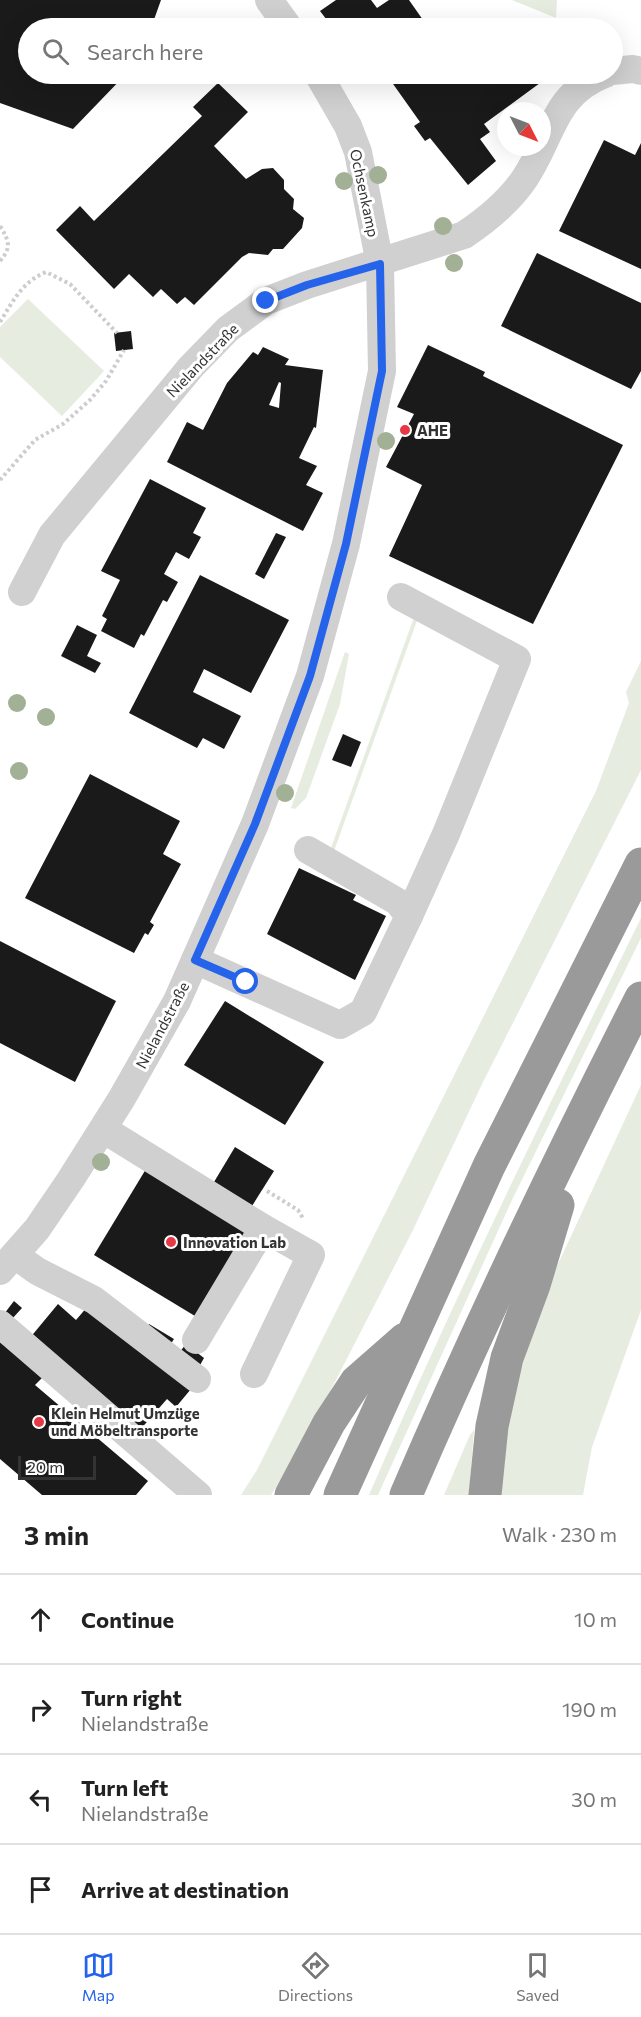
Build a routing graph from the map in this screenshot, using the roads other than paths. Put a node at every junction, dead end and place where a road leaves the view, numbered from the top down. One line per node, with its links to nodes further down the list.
1 (269, 0): 2 (street)
2 (282, 18)
3 (623, 69): 4 (street)
4 (641, 71)
5 (324, 84): 7 (street, Ochsenkamp)
6 (586, 84): 7 (street)
7 (380, 264): 8 (street, Nielandstraße); 13 (street, Nielandstraße)
8 (22, 592)
9 (401, 597): 12 (street)
10 (308, 850): 12 (street)
11 (641, 864): 20 (highway)
12 (409, 916): 13 (street)
13 (195, 960): 16 (street, Nielandstraße)
14 (641, 998): 15 (highway)
15 (590, 1096): 27 (highway); 28 (highway)
16 (103, 1129): 17 (street); 18 (street, Nielandstraße)
17 (263, 1228): 21 (street); 22 (street)
18 (8, 1263): 23 (street)
19 (0, 1324): 24 (street)
20 (414, 1332): 25 (highway); 26 (highway)
21 (196, 1340)
22 (254, 1374)
23 (197, 1379)
24 (198, 1495)
25 (291, 1495)
26 (340, 1495)
27 (406, 1495)
28 (485, 1495)

